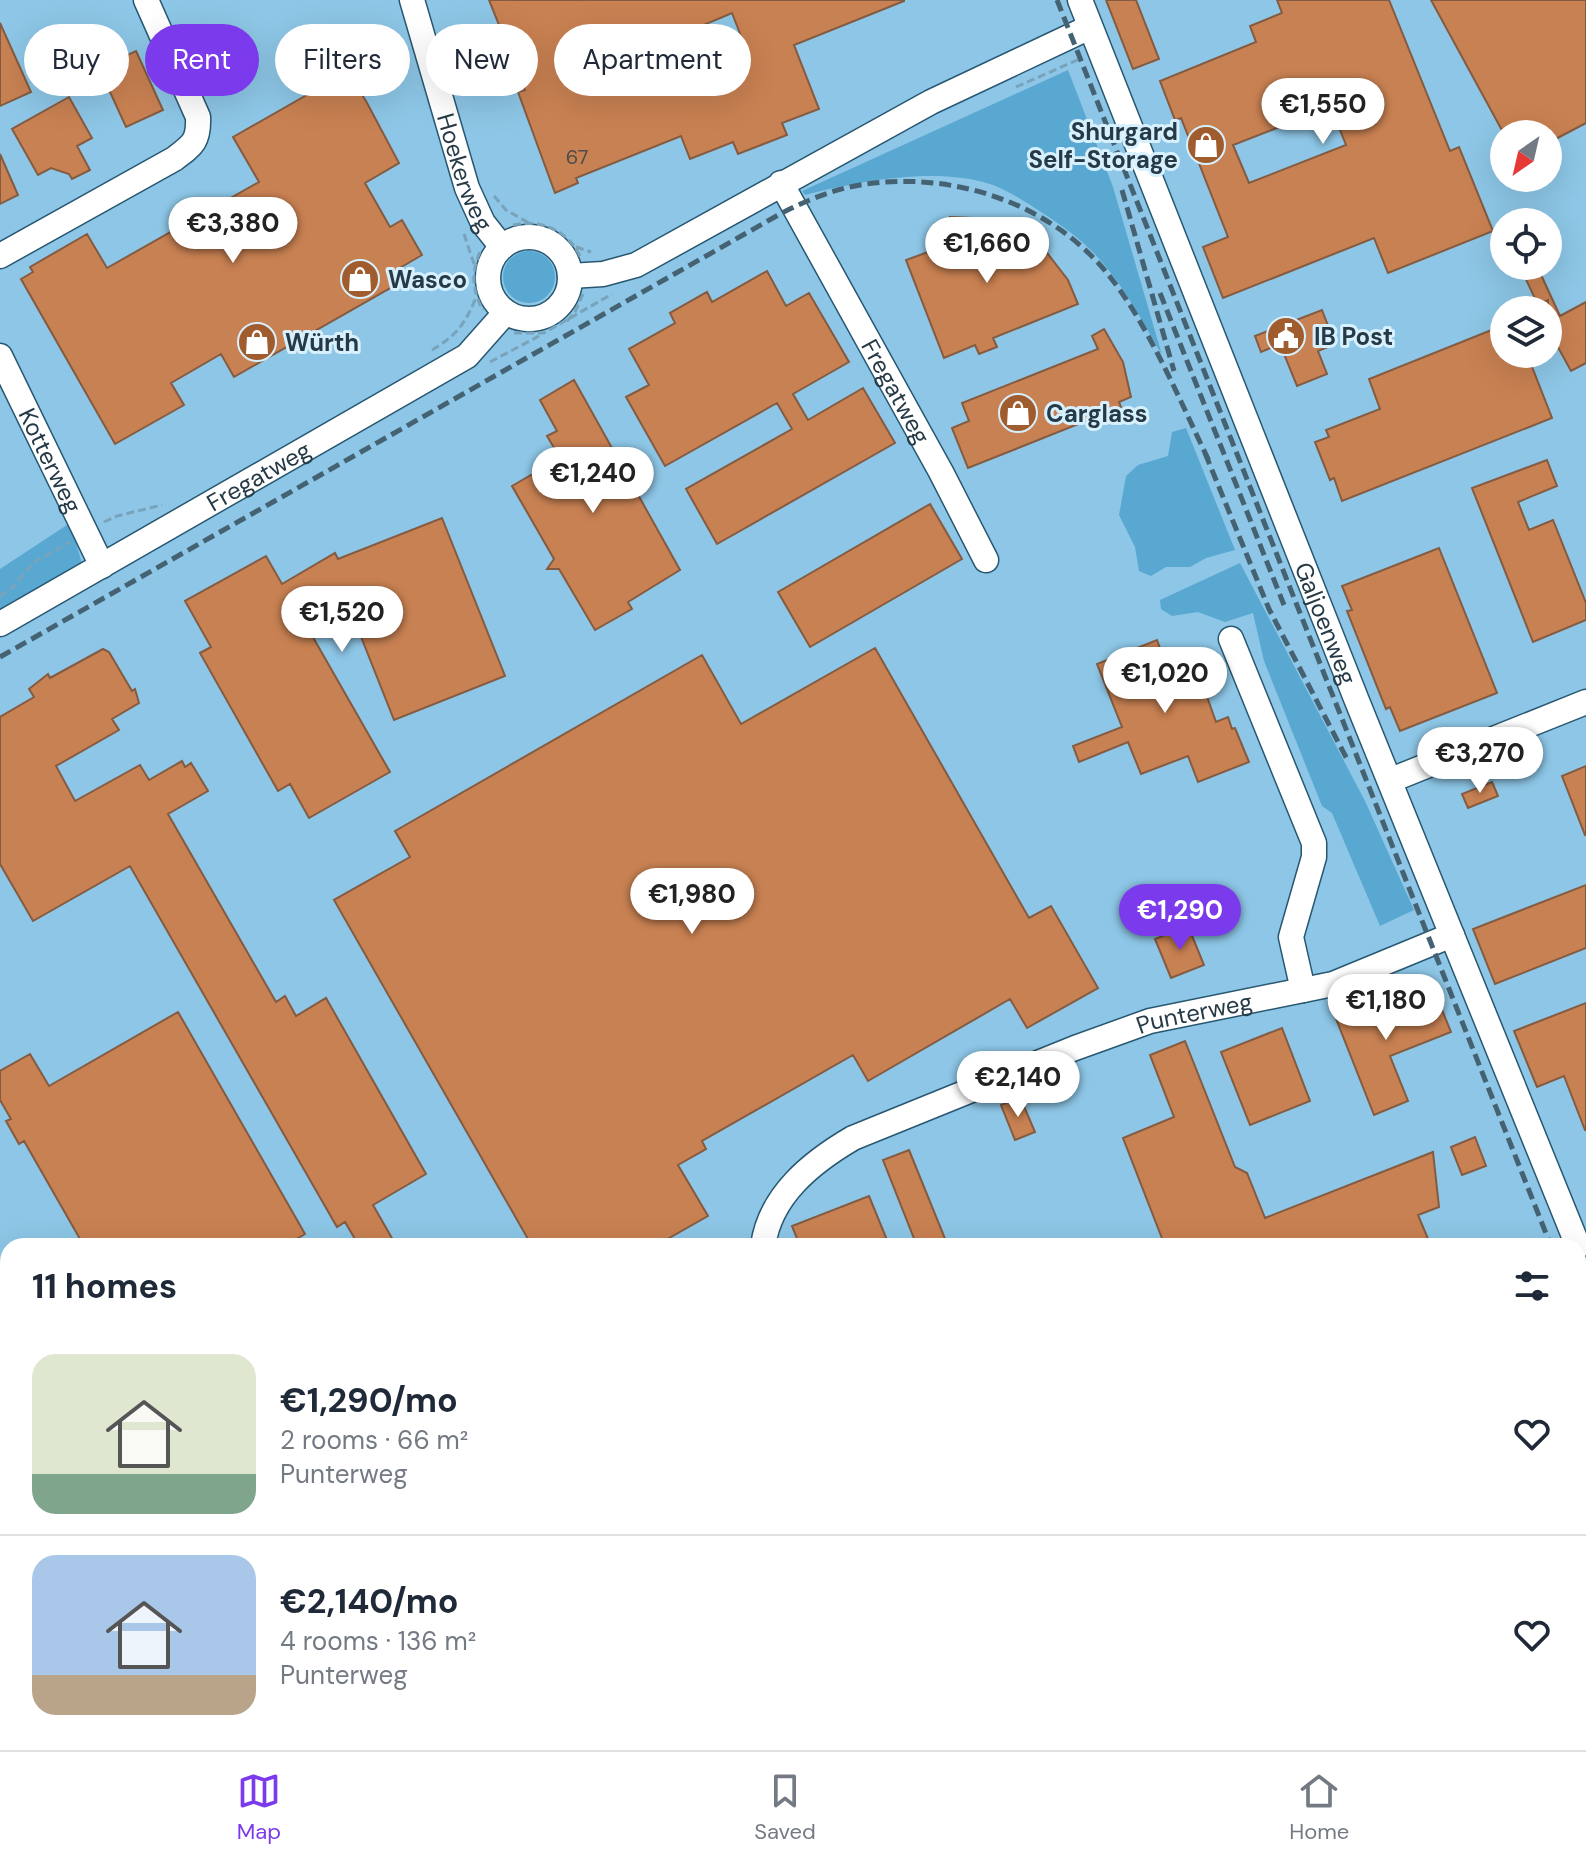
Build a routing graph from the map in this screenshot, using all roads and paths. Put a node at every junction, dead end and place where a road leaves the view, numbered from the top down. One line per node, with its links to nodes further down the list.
1 (146, 0): 9 (street)
2 (412, 0): 8 (street, Hoekerweg)
3 (1080, 0): 4 (street, Galjoenweg)
4 (1090, 27): 5 (street); 25 (street, Galjoenweg)
5 (781, 183): 10 (street); 19 (street, Fregatweg)
6 (495, 196): 7 (path, Hoekerweg)
7 (529, 223): 8 (path); 10 (path, Hoekerweg)
8 (498, 242): 10 (street); 11 (path); 12 (street)
9 (0, 256)
10 (578, 276): 12 (street); 13 (path)
11 (476, 297): 12 (path); 14 (path)
12 (501, 318): 13 (path); 20 (street, Fregatweg)
13 (544, 333): 16 (path)
14 (424, 355)
15 (0, 356): 18 (street, Kotterweg)
16 (489, 363)
17 (171, 502): 18 (path, Fregatweg)
18 (86, 533): 20 (street, Kotterweg); 21 (path, Fregatweg)
19 (986, 560)
20 (102, 566): 22 (street, Fregatweg)
21 (0, 596)
22 (0, 624)
23 (1231, 639): 27 (street)
24 (1586, 702): 25 (street)
25 (1391, 780): 26 (street, Galjoenweg)
26 (1452, 935): 27 (street, Punterweg); 29 (street, Galjoenweg)
27 (1303, 990): 28 (street, Punterweg)
28 (765, 1238)
29 (1575, 1238)

